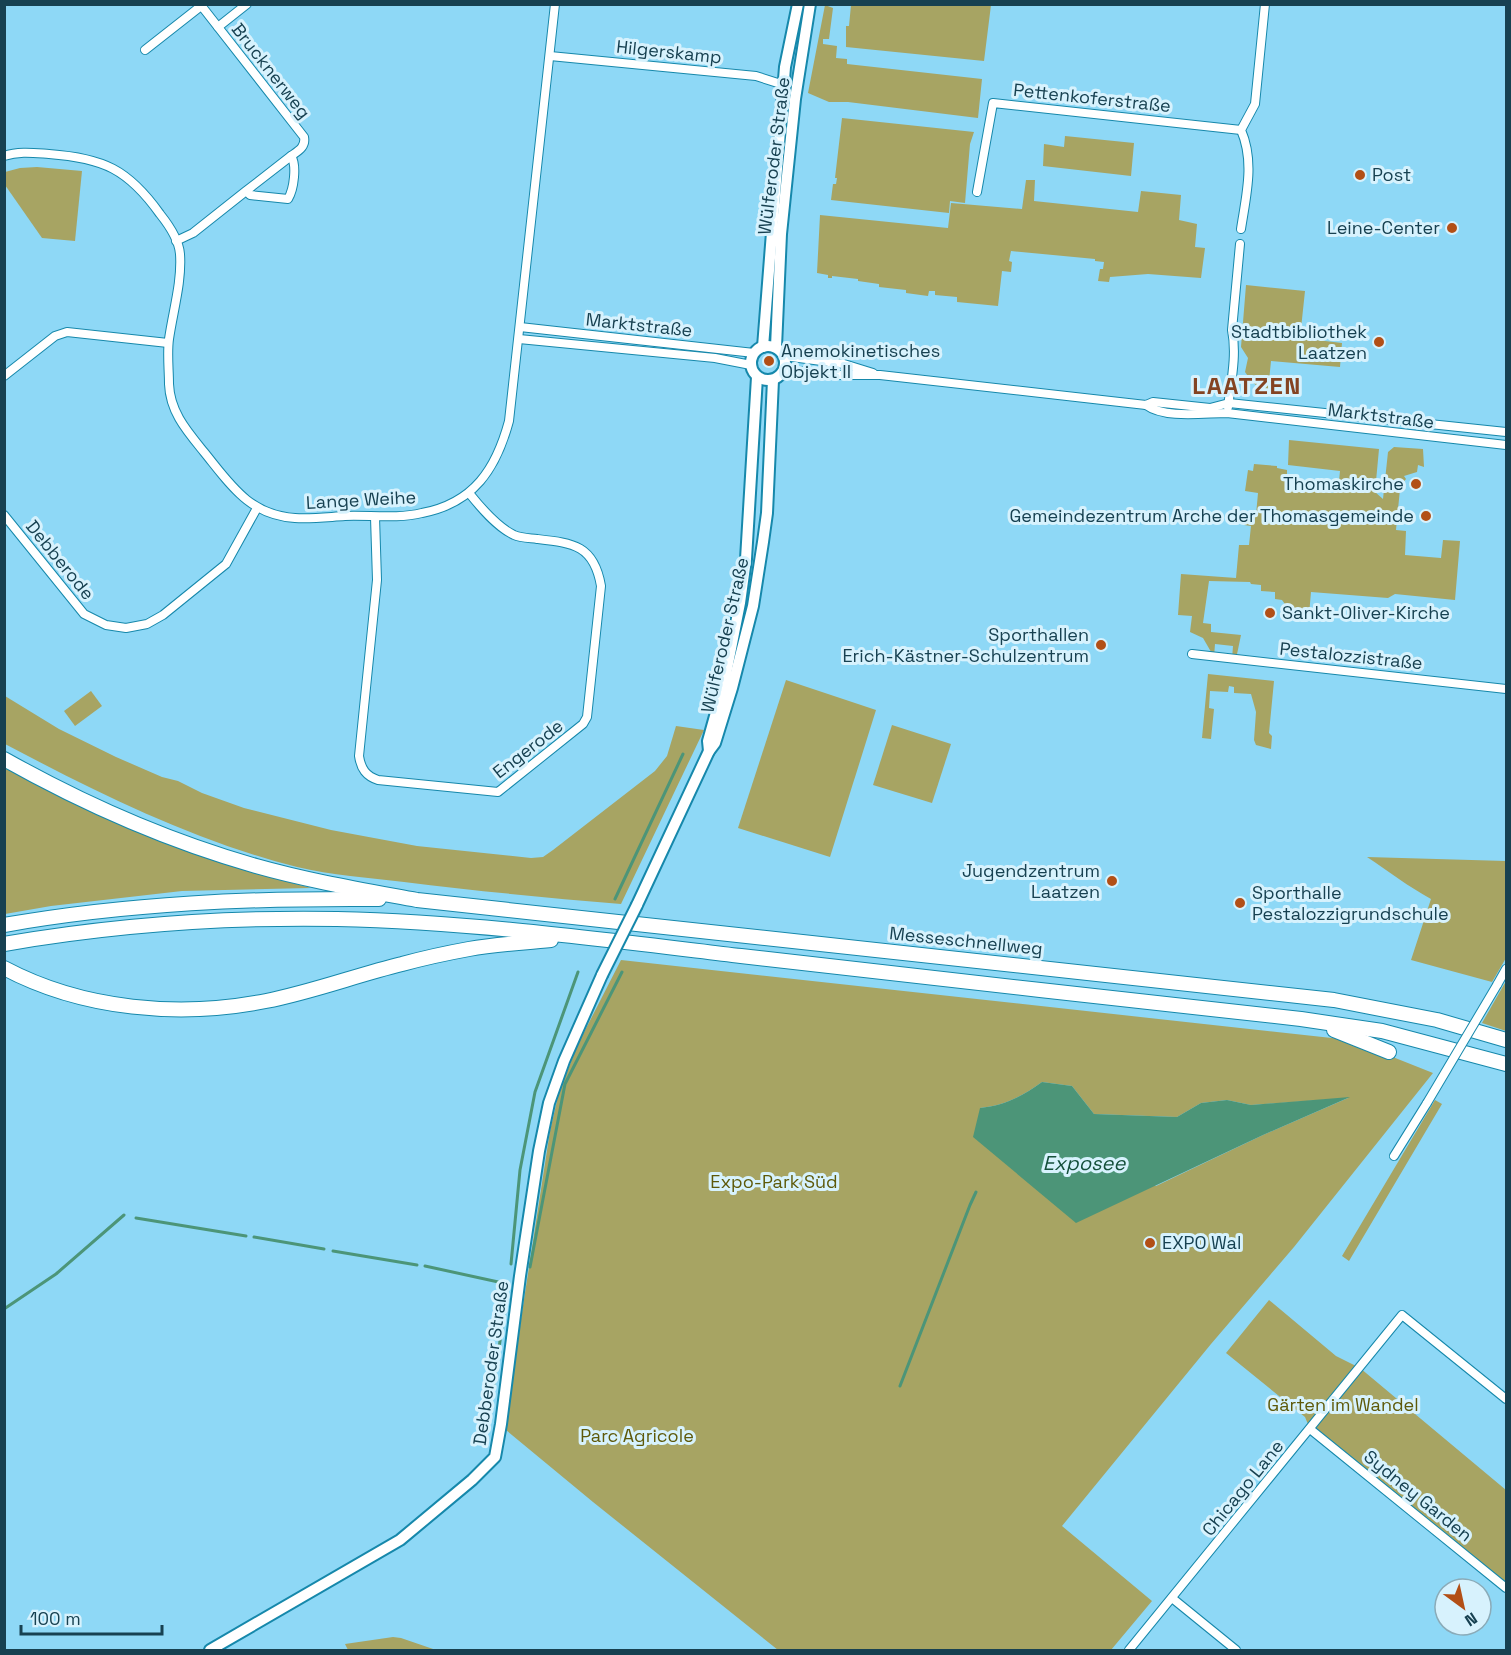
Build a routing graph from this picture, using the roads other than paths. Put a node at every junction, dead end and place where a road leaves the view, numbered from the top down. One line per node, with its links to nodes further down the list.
1 (247, 4): 7 (street)
2 (555, 4): 9 (street, Lange Weihe)
3 (798, 4): 10 (street, Wülferoder Straße)
4 (810, 4): 22 (street, Wülferoder Straße)
5 (1264, 4): 11 (street)
6 (200, 5): 7 (street, Brucknerweg); 8 (street)
7 (218, 27): 13 (street, Brucknerweg)
8 (146, 50)
9 (550, 56): 10 (street, Hilgerskamp); 19 (street, Lange Weihe)
10 (784, 85): 23 (street, Wülferoder Straße)
11 (1241, 130): 15 (street, Pettenkoferstraße); 16 (street)
12 (4, 156): 17 (street, Lange Weihe)
13 (291, 156): 14 (street, Brucknerweg); 14 (street, Brucknerweg)
14 (246, 191): 17 (street, Brucknerweg)
15 (977, 192)
16 (1241, 229)
17 (176, 241): 21 (street, Lange Weihe)
18 (1240, 244): 30 (street)
19 (520, 327): 20 (street, Lange Weihe); 23 (street, Marktstraße)
20 (519, 339): 25 (street, Marktstraße); 35 (street, Lange Weihe)
21 (168, 343): 27 (street); 36 (street, Lange Weihe)
22 (776, 347): 23 (street); 24 (street)
23 (758, 350): 25 (street)
24 (784, 356): 26 (street, Marktstraße); 29 (street)
25 (751, 365): 28 (street)
26 (880, 375): 29 (street, Marktstraße); 31 (street, Marktstraße)
27 (4, 376)
28 (758, 377): 29 (street); 39 (street, Wülferoder Straße)
29 (778, 377): 40 (street, Wülferoder Straße)
30 (1229, 403): 31 (street, Marktstraße); 32 (street); 33 (street, Marktstraße)
31 (1146, 405): 32 (street, Marktstraße)
32 (1227, 413): 34 (street, Marktstraße)
33 (1506, 432)
34 (1506, 445)
35 (469, 493): 38 (street, Lange Weihe); 38 (street, Engerode)
36 (257, 508): 37 (street, Debberode); 38 (street, Lange Weihe)
37 (4, 515)
38 (375, 517)
39 (738, 617): 40 (street); 43 (street, Wülferoder Straße)
40 (749, 619): 43 (street, Wülferoder Straße)
41 (1192, 654): 42 (street, Pestalozzistraße)
42 (1506, 689)
43 (709, 751): 51 (street, Wülferoder Straße, bridge)
44 (4, 759): 45 (highway)
45 (417, 900): 46 (highway); 53 (highway, Messeschnellweg)
46 (4, 925)
47 (576, 938): 48 (highway); 49 (highway); 52 (highway)
48 (4, 944)
49 (4, 968)
50 (1506, 969): 56 (street, bridge)
51 (602, 975): 61 (street, Debberoder Straße)
52 (1301, 1019): 54 (highway); 55 (highway)
53 (1506, 1040)
54 (1389, 1052)
55 (1506, 1064)
56 (1394, 1156)
57 (1506, 1399): 58 (street, Chicago Lane)
58 (1310, 1429): 59 (street, Sydney Garden); 60 (street, Chicago Lane)
59 (1506, 1588)
60 (1172, 1598): 62 (street, Chicago Lane); 63 (street)
61 (210, 1650)
62 (1129, 1650)
63 (1236, 1650)

